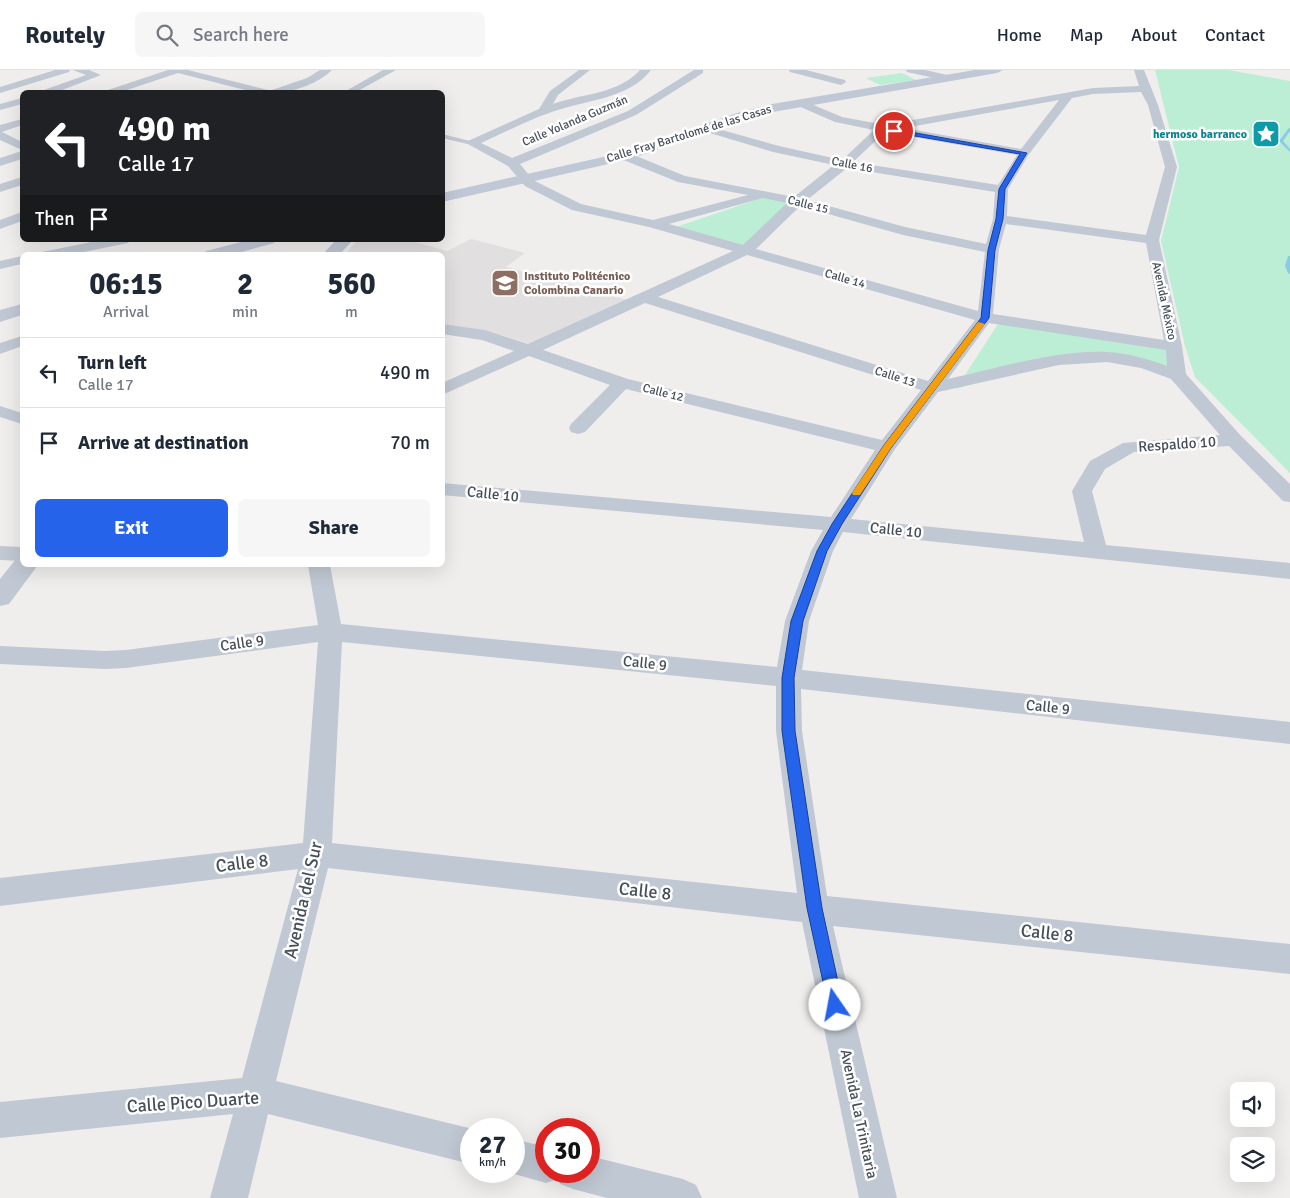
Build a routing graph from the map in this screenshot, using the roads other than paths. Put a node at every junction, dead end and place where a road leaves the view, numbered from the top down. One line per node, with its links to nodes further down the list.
1 (65, 70): 18 (street)
2 (78, 70): 19 (street)
3 (177, 70): 17 (street); 20 (street)
4 (303, 70): 13 (street)
5 (391, 70): 24 (street)
6 (585, 70): 31 (street)
7 (646, 70): 31 (street)
8 (794, 70): 16 (street)
9 (911, 70): 15 (street)
10 (997, 70): 15 (main road, Calle Fray Bartolomé de las Casas)
11 (1139, 70): 25 (street, Avenida México)
12 (701, 71): 44 (street, Calle Yolanda Guzmán)
13 (324, 72): 23 (street)
14 (851, 74): 16 (street)
15 (948, 78): 27 (main road, Calle Fray Bartolomé de las Casas)
16 (841, 82): 27 (street)
17 (230, 84): 21 (street); 22 (street)
18 (0, 90)
19 (54, 90)
20 (118, 90)
21 (215, 90)
22 (256, 90)
23 (281, 90)
24 (353, 90)
25 (1145, 90): 26 (street); 59 (street, Avenida México)
26 (1070, 95): 35 (street); 40 (street)
27 (823, 98): 29 (main road, Calle Fray Bartolomé de las Casas)
28 (20, 102): 30 (street)
29 (800, 103): 33 (main road, Calle Fray Bartolomé de las Casas); 35 (street)
30 (0, 107)
31 (543, 111): 38 (street)
32 (20, 123): 34 (street)
33 (704, 128): 42 (main road, Calle Fray Bartolomé de las Casas); 45 (street, Calle 16)
34 (0, 129)
35 (881, 129): 40 (street); 45 (street)
36 (0, 136): 39 (street)
37 (445, 137): 38 (lane)
38 (472, 144): 44 (street, Calle 14)
39 (20, 145)
40 (1024, 153): 49 (street)
41 (20, 156): 43 (street)
42 (626, 156): 46 (main road, Calle Fray Bartolomé de las Casas); 50 (street, Calle 15)
43 (0, 162)
44 (512, 163): 46 (street, Calle 14)
45 (844, 164): 49 (street, Calle 16); 52 (street)
46 (527, 178): 51 (main road, Calle Fray Bartolomé de las Casas); 57 (street, Calle 14)
47 (20, 182): 48 (street)
48 (0, 188)
49 (1002, 189): 56 (street)
50 (763, 195): 52 (street, Calle 15); 57 (street)
51 (445, 197)
52 (797, 201): 63 (street, Calle 15); 64 (street)
53 (8, 208): 54 (street)
54 (20, 211)
55 (20, 217): 58 (street)
56 (1000, 219): 59 (street); 63 (street)
57 (652, 224): 64 (street, Calle 14)
58 (0, 225)
59 (1152, 240): 76 (street, Avenida México)
60 (113, 242): 65 (street)
61 (261, 242): 66 (main road)
62 (342, 242): 67 (street)
63 (992, 250): 73 (street)
64 (745, 251): 70 (street); 73 (street, Calle 14)
65 (62, 252)
66 (223, 252)
67 (333, 252)
68 (20, 260): 69 (street)
69 (0, 265)
70 (648, 298): 78 (street); 81 (street, Calle 13)
71 (20, 310): 72 (main road)
72 (0, 316)
73 (985, 318): 76 (street, Calle 14); 81 (street, Avenida La Trinitaria)
74 (445, 329): 78 (street, Calle 12)
75 (20, 342): 77 (street)
76 (1174, 346): 79 (street, Avenida México)
77 (0, 349)
78 (531, 350): 80 (street, Calle 12); 82 (street)
79 (1177, 375): 81 (street, Calle 13); 86 (street)
80 (622, 383): 85 (street); 87 (street, Calle 12)
81 (931, 388): 87 (street, Avenida La Trinitaria)
82 (445, 389)
83 (0, 411): 84 (street)
84 (20, 418)
85 (578, 428)
86 (1234, 440): 89 (street); 91 (street, Respaldo 10)
87 (887, 447): 90 (street, Avenida La Trinitaria)
88 (445, 489): 90 (street, Calle 10)
89 (1290, 496)
90 (837, 524): 91 (street, Calle 10); 100 (street, Avenida La Trinitaria)
91 (1097, 552): 96 (street, Calle 10)
92 (0, 553): 93 (street)
93 (20, 554)
94 (23, 567): 97 (street)
95 (319, 567): 98 (street, Avenida del Sur)
96 (1290, 570)
97 (0, 597)
98 (331, 632): 99 (street, Calle 9); 100 (street, Calle 9); 102 (street, Avenida del Sur)
99 (0, 655)
100 (788, 678): 101 (street, Calle 9); 104 (street, Avenida La Trinitaria)
101 (1290, 733)
102 (317, 854): 103 (street, Calle 8); 104 (street, Calle 8); 106 (street, Avenida del Sur)
103 (0, 892)
104 (814, 908): 105 (street, Calle 8); 112 (street, Avenida La Trinitaria)
105 (1290, 959)
106 (256, 1094): 107 (street, Calle Pico Duarte); 108 (street, Calle Pico Duarte); 110 (street, Avenida del Sur)
107 (0, 1120)
108 (460, 1143)
109 (600, 1178): 111 (street)
110 (229, 1198)
111 (683, 1198)
112 (878, 1198)

